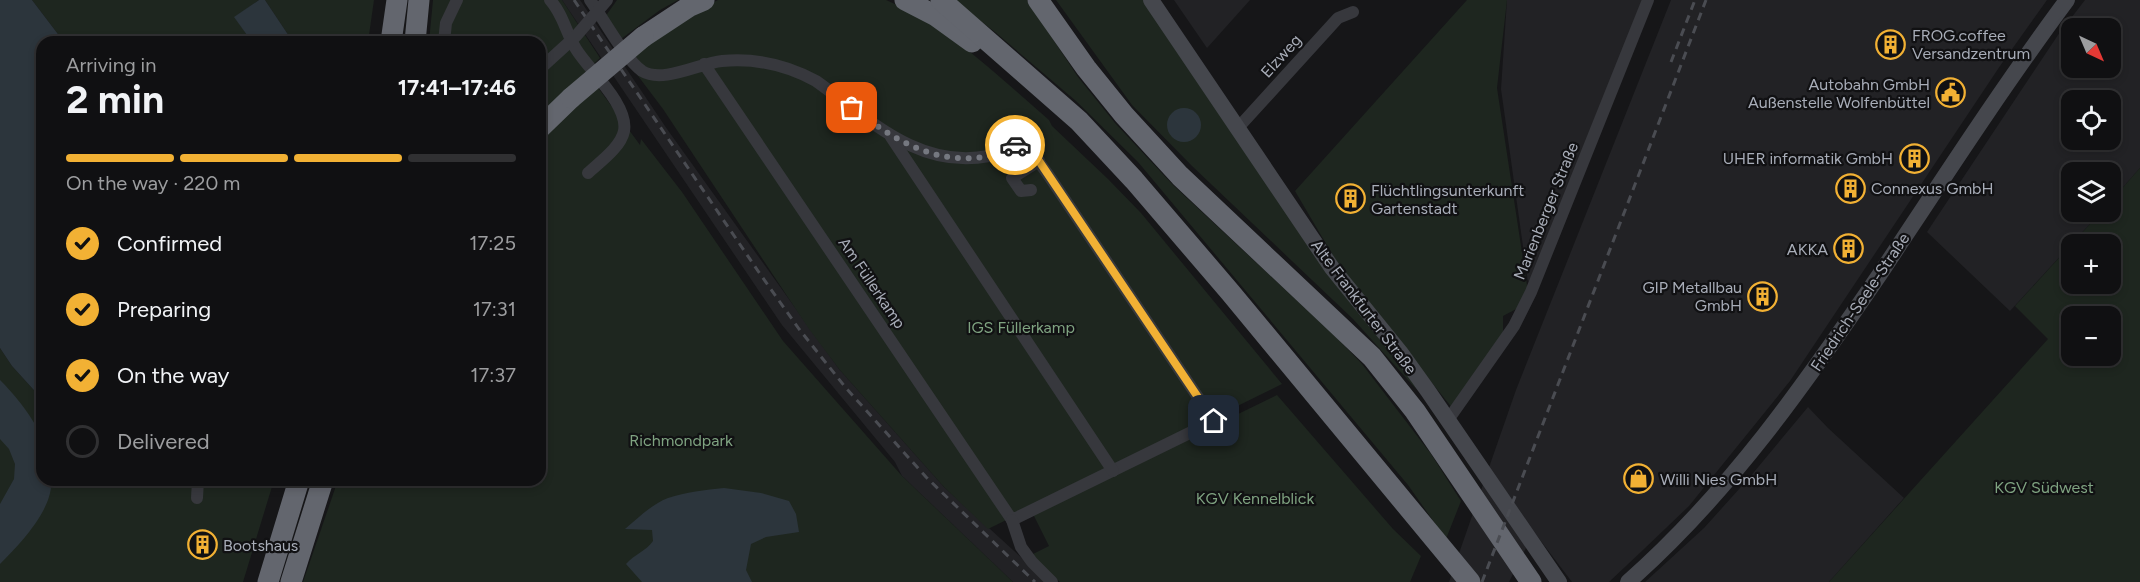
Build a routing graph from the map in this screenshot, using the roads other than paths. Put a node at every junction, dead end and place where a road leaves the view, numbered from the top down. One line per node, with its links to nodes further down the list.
1 (397, 0): 15 (highway)
2 (419, 0): 16 (highway)
3 (457, 0): 17 (street)
4 (550, 0): 25 (street)
5 (590, 0): 19 (street)
6 (607, 0): 18 (street, bridge)
7 (704, 0): 20 (highway, bridge)
8 (905, 0): 23 (highway)
9 (941, 0): 23 (highway)
10 (1038, 0): 38 (highway)
11 (1151, 0): 21 (street, Alte Frankfurter Straße)
12 (1648, 0): 27 (street, Marienberger Straße)
13 (2067, 0): 40 (street, Friedrich-Seele-Straße)
14 (1353, 12): 21 (street, Elzweg)
15 (392, 36)
16 (416, 36)
17 (445, 36)
18 (546, 63)
19 (704, 64): 22 (street); 33 (street, Am Füllerkamp)
20 (546, 122)
21 (1238, 129): 27 (street, Alte Frankfurter Straße)
22 (890, 136): 24 (street); 28 (street)
23 (1116, 161): 37 (highway)
24 (1039, 162): 26 (street); 28 (street)
25 (588, 173)
26 (1032, 190)
27 (1448, 420): 39 (street, Alte Frankfurter Straße)
28 (1113, 471): 33 (street)
29 (198, 486): 32 (street)
30 (297, 486): 34 (highway)
31 (323, 486): 35 (highway)
32 (197, 498)
33 (1012, 520): 36 (street, Am Füllerkamp)
34 (268, 582)
35 (291, 582)
36 (1052, 582)
37 (1470, 582)
38 (1531, 582)
39 (1559, 582)
40 (1628, 582)

